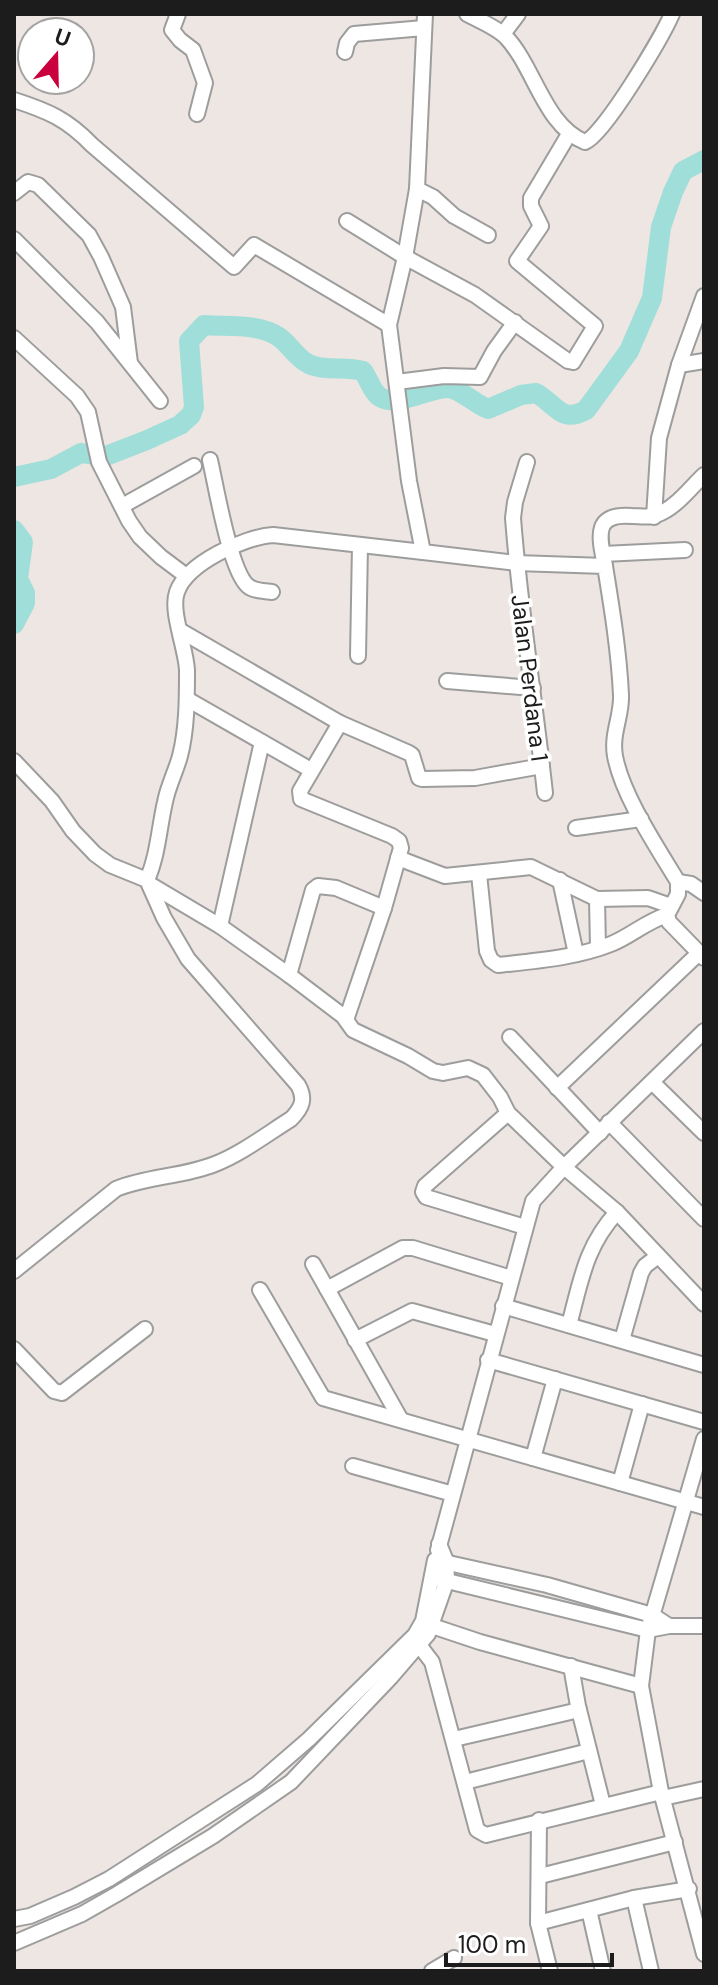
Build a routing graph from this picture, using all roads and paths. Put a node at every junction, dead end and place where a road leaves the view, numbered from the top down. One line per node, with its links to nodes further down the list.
1 (178, 14): 9 (street)
2 (467, 14): 6 (street)
3 (518, 14): 6 (street)
4 (669, 16): 10 (street)
5 (425, 21): 7 (street); 11 (street)
6 (503, 34): 10 (street)
7 (345, 52)
8 (14, 100): 21 (street)
9 (197, 114)
10 (569, 134): 20 (street)
11 (417, 189): 14 (street); 16 (street)
12 (14, 193): 18 (street)
13 (347, 221): 16 (street)
14 (488, 235)
15 (14, 239): 19 (street)
16 (405, 257): 20 (street); 21 (street)
17 (704, 296): 25 (street)
18 (123, 307): 19 (street); 24 (street)
19 (97, 322): 24 (street)
20 (515, 322): 26 (street)
21 (389, 325): 26 (street)
22 (14, 338): 32 (street)
23 (704, 361): 25 (street)
24 (130, 363): 27 (street)
25 (679, 365): 33 (street)
26 (398, 384): 37 (street)
27 (160, 401)
28 (210, 460): 35 (street)
29 (527, 462): 39 (street, Jalan Perdana 1)
30 (194, 466): 32 (street)
31 (704, 475): 33 (street)
32 (122, 506): 40 (street)
33 (654, 517): 38 (street)
34 (360, 545): 35 (street); 37 (street); 43 (street)
35 (230, 547): 40 (street); 41 (street)
36 (685, 550): 38 (street)
37 (423, 552): 39 (street)
38 (604, 560): 39 (street); 53 (street)
39 (516, 563): 45 (street, Jalan Perdana 1)
40 (185, 575): 42 (street)
41 (272, 592)
42 (181, 631): 46 (street); 47 (street)
43 (358, 656)
44 (447, 681): 45 (street)
45 (533, 688): 50 (street, Jalan Perdana 1)
46 (187, 699): 48 (street); 59 (street)
47 (340, 723): 50 (street); 51 (street)
48 (262, 742): 51 (street); 64 (street)
49 (14, 761): 59 (street)
50 (542, 766): 52 (street, Jalan Perdana 1)
51 (311, 770): 55 (street)
52 (545, 793)
53 (641, 819): 54 (street); 58 (street)
54 (576, 828)
55 (398, 858): 56 (street); 62 (street)
56 (479, 874): 57 (street); 66 (street)
57 (560, 880): 61 (street); 66 (street)
58 (678, 882): 60 (street); 63 (street)
59 (149, 883): 64 (street); 83 (street)
60 (704, 893)
61 (597, 899): 63 (street); 65 (street)
62 (384, 908): 68 (street); 69 (street)
63 (669, 910): 65 (street); 67 (street)
64 (220, 926): 68 (street)
65 (598, 948): 66 (street)
66 (576, 954)
67 (702, 956): 73 (street)
68 (289, 975): 69 (street)
69 (346, 1020): 74 (street)
70 (704, 1031): 72 (street)
71 (510, 1037): 73 (street)
72 (653, 1083): 75 (street); 76 (street)
73 (557, 1088): 75 (street)
74 (508, 1113): 77 (street); 80 (street)
75 (605, 1128): 77 (street); 79 (street)
76 (702, 1129)
77 (564, 1167): 78 (street); 80 (street)
78 (617, 1212): 81 (street); 89 (street)
79 (704, 1219)
80 (525, 1227): 84 (street)
81 (658, 1256): 87 (street); 93 (street)
82 (313, 1264): 85 (street)
83 (14, 1271)
84 (511, 1278): 85 (street); 88 (street)
85 (327, 1289): 92 (street)
86 (260, 1290): 99 (street)
87 (704, 1304)
88 (503, 1306): 89 (street); 91 (street)
89 (569, 1325): 93 (street)
90 (145, 1329): 94 (street)
91 (495, 1334): 92 (street); 95 (street)
92 (355, 1340): 99 (street)
93 (622, 1340): 96 (street)
94 (14, 1349)
95 (488, 1360): 97 (street); 101 (street)
96 (704, 1365)
97 (555, 1379): 98 (street); 103 (street)
98 (642, 1404): 100 (street); 105 (street)
99 (401, 1420): 101 (street)
100 (704, 1422)
101 (467, 1439): 103 (street); 106 (street)
102 (703, 1447): 107 (street)
103 (533, 1458): 105 (street)
104 (353, 1466): 106 (street)
105 (620, 1483): 107 (street)
106 (453, 1494): 109 (street)
107 (686, 1502): 108 (street); 113 (street)
108 (704, 1507)
109 (441, 1560): 110 (street); 111 (street)
110 (440, 1579): 112 (street); 114 (street); 118 (street)
111 (547, 1585): 112 (street); 113 (street)
112 (543, 1603): 117 (street)
113 (652, 1615): 115 (street); 117 (street)
114 (432, 1626): 118 (street); 120 (street)
115 (669, 1626): 116 (street); 117 (street)
116 (704, 1626)
117 (648, 1630): 121 (street)
118 (415, 1643): 119 (street); 123 (street)
119 (393, 1666): 135 (street); 138 (street)
120 (571, 1666): 121 (street); 122 (street)
121 (641, 1686): 127 (street)
122 (579, 1710): 123 (street); 124 (street)
123 (454, 1739): 125 (street)
124 (589, 1751): 125 (street); 128 (street)
125 (465, 1782): 129 (street)
126 (704, 1789): 127 (street)
127 (662, 1795): 128 (street); 130 (street)
128 (603, 1805): 129 (street)
129 (539, 1820): 131 (street)
130 (675, 1842): 131 (street); 132 (street)
131 (540, 1876): 137 (street)
132 (689, 1889): 133 (street); 136 (street)
133 (634, 1898): 134 (street); 144 (street)
134 (589, 1910): 137 (street); 143 (street)
135 (14, 1919)
136 (700, 1919): 139 (street)
137 (538, 1923): 142 (street)
138 (14, 1943)
139 (704, 1954)
140 (454, 1958): 141 (street)
141 (432, 1971)
142 (550, 1971)
143 (603, 1971)
144 (651, 1971)

